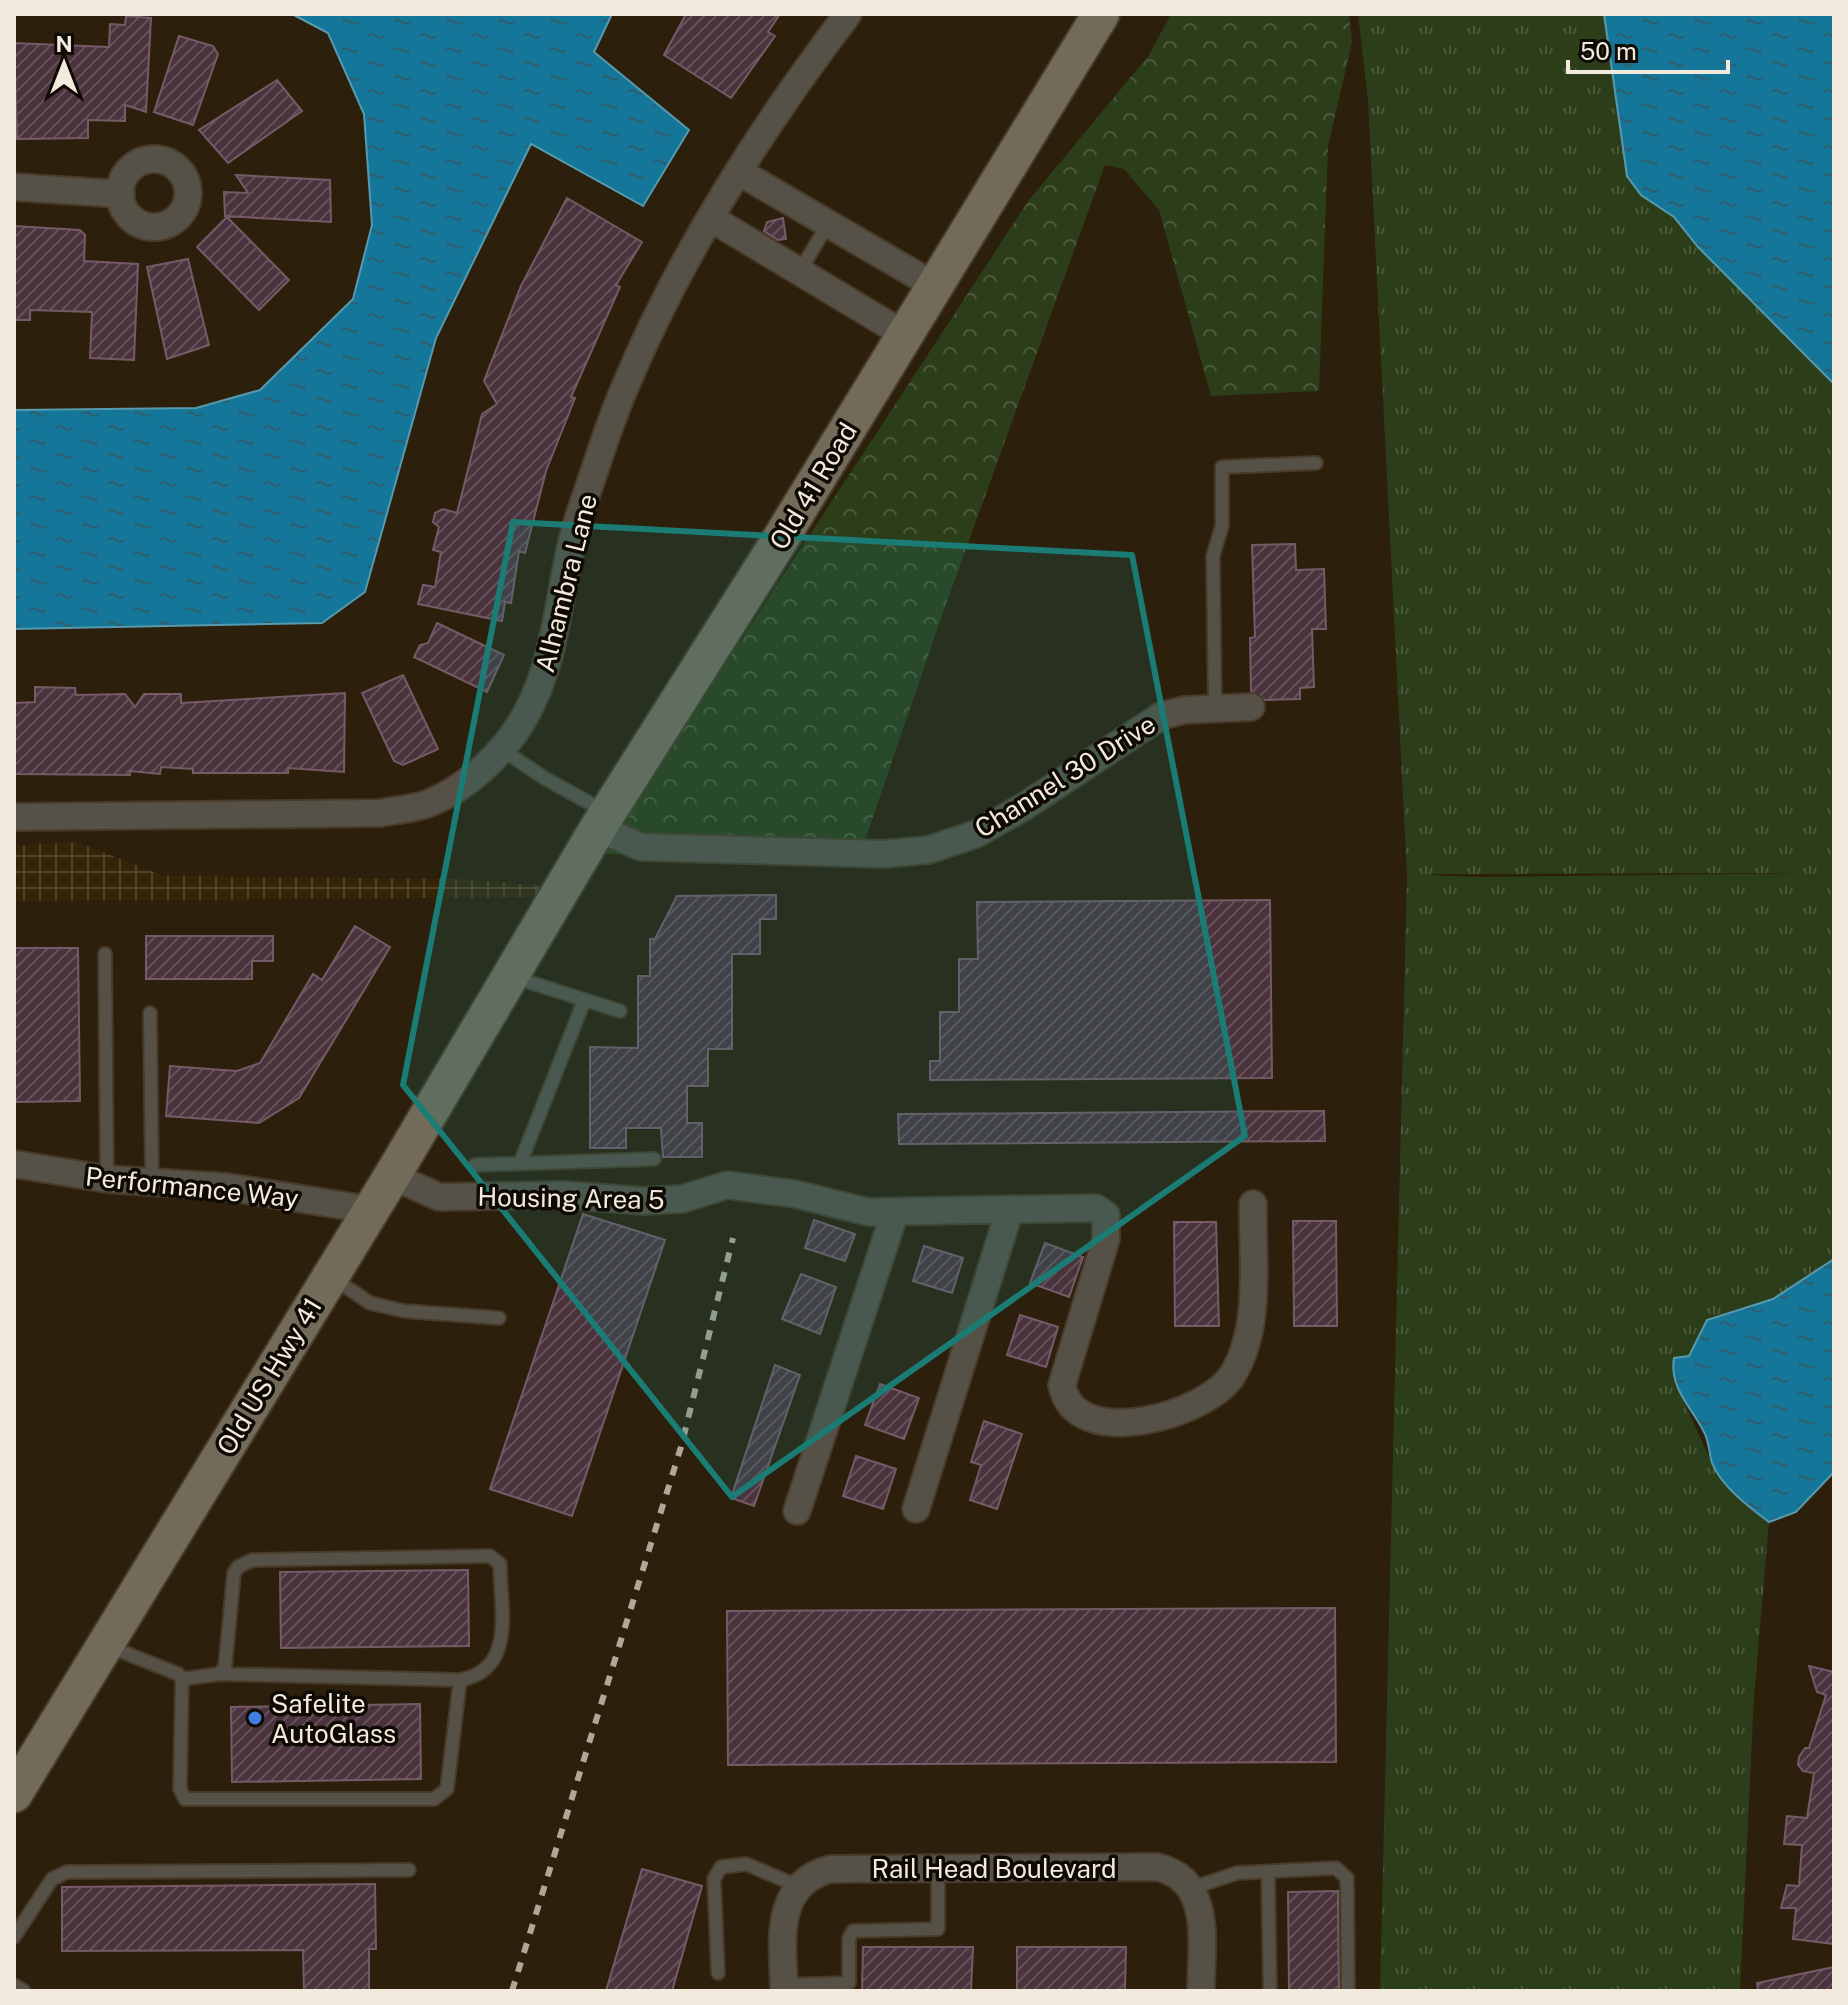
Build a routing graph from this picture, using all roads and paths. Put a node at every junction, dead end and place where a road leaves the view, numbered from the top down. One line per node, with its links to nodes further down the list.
1 (848, 14): 3 (street, Alhambra Lane)
2 (1101, 14): 9 (street, Old 41 Road)
3 (741, 173): 6 (street, Alhambra Lane); 7 (street)
4 (14, 187): 5 (street)
5 (121, 194)
6 (712, 219): 8 (street); 14 (street, Alhambra Lane)
7 (828, 224): 8 (lane); 9 (street)
8 (800, 271): 10 (street)
9 (935, 286): 10 (street, Old 41 Road)
10 (905, 335): 16 (street, Old 41 Road)
11 (1316, 463): 13 (lane)
12 (1251, 707): 13 (street, Channel 30 Drive)
13 (1215, 709): 16 (street, Channel 30 Drive)
14 (501, 749): 15 (street, Alhambra Lane); 16 (lane)
15 (14, 817)
16 (603, 820): 18 (street, Old 41 Road)
17 (105, 954): 27 (lane)
18 (516, 966): 19 (lane); 26 (street, Old US Hwy 41)
19 (584, 1001): 20 (lane); 23 (lane)
20 (620, 1011)
21 (150, 1013): 28 (lane)
22 (654, 1159): 23 (lane)
23 (521, 1161): 25 (lane)
24 (14, 1164): 27 (street, Performance Way)
25 (475, 1165)
26 (392, 1176): 31 (street, Old US Hwy 41); 32 (street, Housing Area 5)
27 (107, 1179): 28 (street, Performance Way)
28 (152, 1182): 31 (street, Performance Way)
29 (1253, 1204): 30 (street, Housing Area 5)
30 (1010, 1209): 32 (street, Housing Area 5); 35 (street)
31 (371, 1210): 33 (street, Old US Hwy 41)
32 (895, 1212): 36 (street)
33 (330, 1276): 34 (lane); 37 (street, Old US Hwy 41)
34 (499, 1318)
35 (916, 1509)
36 (797, 1511)
37 (105, 1645): 39 (lane); 41 (street, Old US Hwy 41)
38 (219, 1674): 39 (lane); 40 (lane); 40 (lane)
39 (182, 1679): 40 (lane)
40 (460, 1680)
41 (14, 1794)
42 (938, 1868): 45 (street, Rail Head Boulevard); 46 (street, Rail Head Boulevard); 50 (lane)
43 (409, 1870): 47 (lane)
44 (1268, 1872): 46 (lane); 53 (lane); 54 (lane)
45 (798, 1886): 48 (lane); 50 (street)
46 (1192, 1888): 52 (street)
47 (14, 1937)
48 (718, 1973)
49 (14, 1985): 51 (lane)
50 (784, 1988)
51 (24, 1991)
52 (1201, 1991)
53 (1270, 1991)
54 (1348, 1991)

